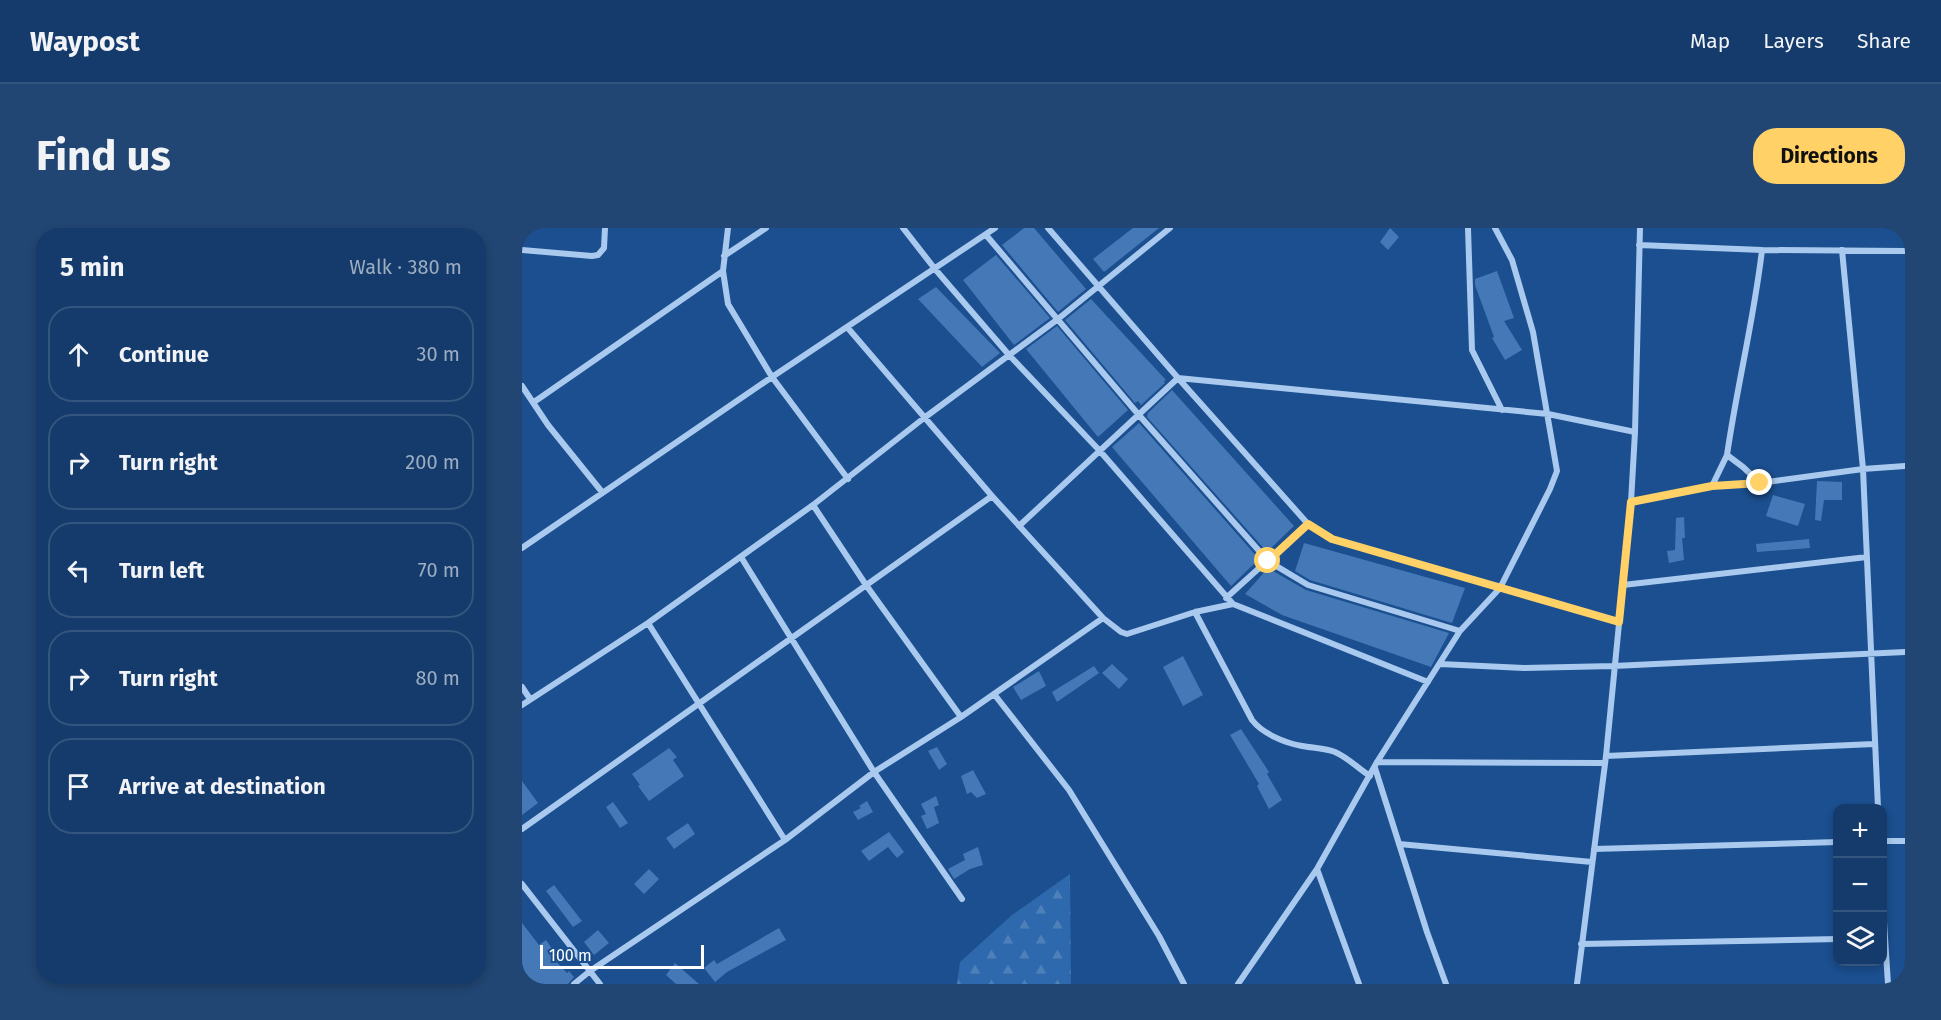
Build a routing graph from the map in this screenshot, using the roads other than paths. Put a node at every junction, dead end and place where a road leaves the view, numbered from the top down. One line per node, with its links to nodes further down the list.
1 (605, 228): 13 (street)
2 (728, 228): 17 (street)
3 (766, 228): 17 (street)
4 (903, 228): 18 (street)
5 (995, 228): 11 (street)
6 (1048, 228): 20 (street)
7 (1170, 228): 20 (street)
8 (1468, 228): 28 (street)
9 (1495, 228): 30 (street)
10 (1640, 228): 12 (street)
11 (986, 235): 18 (street); 21 (street)
12 (1640, 245): 14 (street); 32 (street)
13 (522, 250)
14 (1762, 250): 15 (street); 34 (street)
15 (1842, 250): 16 (street); 36 (street)
16 (1905, 251)
17 (724, 256): 19 (street)
18 (935, 270): 22 (street); 23 (street)
19 (723, 272): 24 (street); 27 (street)
20 (1098, 287): 21 (street); 25 (street)
21 (1058, 319): 23 (street); 29 (street)
22 (848, 327): 24 (street); 31 (street)
23 (1009, 355): 31 (street); 33 (street)
24 (772, 377): 37 (street); 40 (street)
25 (1178, 378): 28 (street); 29 (street); 44 (street)
26 (522, 386): 27 (street)
27 (534, 402): 40 (street)
28 (1502, 411): 30 (street)
29 (1137, 414): 33 (street); 49 (street)
30 (1548, 414): 32 (street); 52 (street)
31 (924, 418): 37 (street); 41 (street)
32 (1635, 432): 42 (street)
33 (1099, 450): 45 (street); 53 (street)
34 (1727, 455): 38 (street); 39 (street)
35 (1905, 466): 36 (street)
36 (1863, 469): 38 (street); 48 (street)
37 (848, 479): 43 (street)
38 (1760, 483): 39 (street)
39 (1712, 486): 42 (street)
40 (602, 492): 46 (street)
41 (992, 496): 45 (street); 50 (street)
42 (1631, 502): 51 (street)
43 (813, 505): 47 (street); 50 (street)
44 (1308, 524): 49 (street); 52 (street)
45 (1019, 526): 56 (street)
46 (522, 548)
47 (741, 557): 58 (street); 60 (street)
48 (1867, 557): 51 (street); 62 (street)
49 (1268, 561): 53 (street); 59 (street)
50 (866, 585): 60 (street); 71 (street)
51 (1623, 585): 57 (street)
52 (1500, 588): 57 (street); 59 (street)
53 (1227, 598): 54 (street)
54 (1233, 604): 55 (street); 65 (street)
55 (1195, 612): 56 (street); 76 (street)
56 (1103, 618): 67 (street)
57 (1619, 622): 64 (street)
58 (648, 623): 68 (street); 69 (street)
59 (1460, 631): 63 (street)
60 (792, 638): 69 (street); 75 (street)
61 (1905, 652): 62 (street)
62 (1871, 653): 64 (street); 72 (street)
63 (1440, 664): 64 (street); 65 (street)
64 (1614, 666): 73 (street)
65 (1428, 682): 74 (street)
66 (522, 687): 68 (street)
67 (994, 694): 71 (street); 95 (street)
68 (530, 699): 70 (street)
69 (700, 704): 78 (street); 79 (street)
70 (522, 705)
71 (961, 717): 75 (street)
72 (1874, 744): 73 (street); 77 (street)
73 (1605, 760): 74 (street); 84 (street)
74 (1376, 765): 76 (street); 83 (street)
75 (874, 772): 79 (street); 88 (street)
76 (1370, 776): 86 (street)
77 (1878, 804)
78 (522, 829)
79 (785, 840): 92 (street)
80 (1887, 841): 82 (street)
81 (1833, 842): 84 (street)
82 (1905, 842)
83 (1398, 844): 85 (street); 98 (street)
84 (1594, 849): 85 (street)
85 (1592, 862): 90 (street)
86 (1317, 869): 96 (street); 97 (street)
87 (522, 884): 92 (street)
88 (962, 899)
89 (1833, 939): 90 (street)
90 (1581, 944): 99 (street)
91 (1886, 966): 100 (street)
92 (590, 971): 93 (street); 94 (street)
93 (574, 984)
94 (600, 984)
95 (1184, 984)
96 (1238, 984)
97 (1359, 984)
98 (1446, 984)
99 (1576, 984)
100 (1888, 984)

